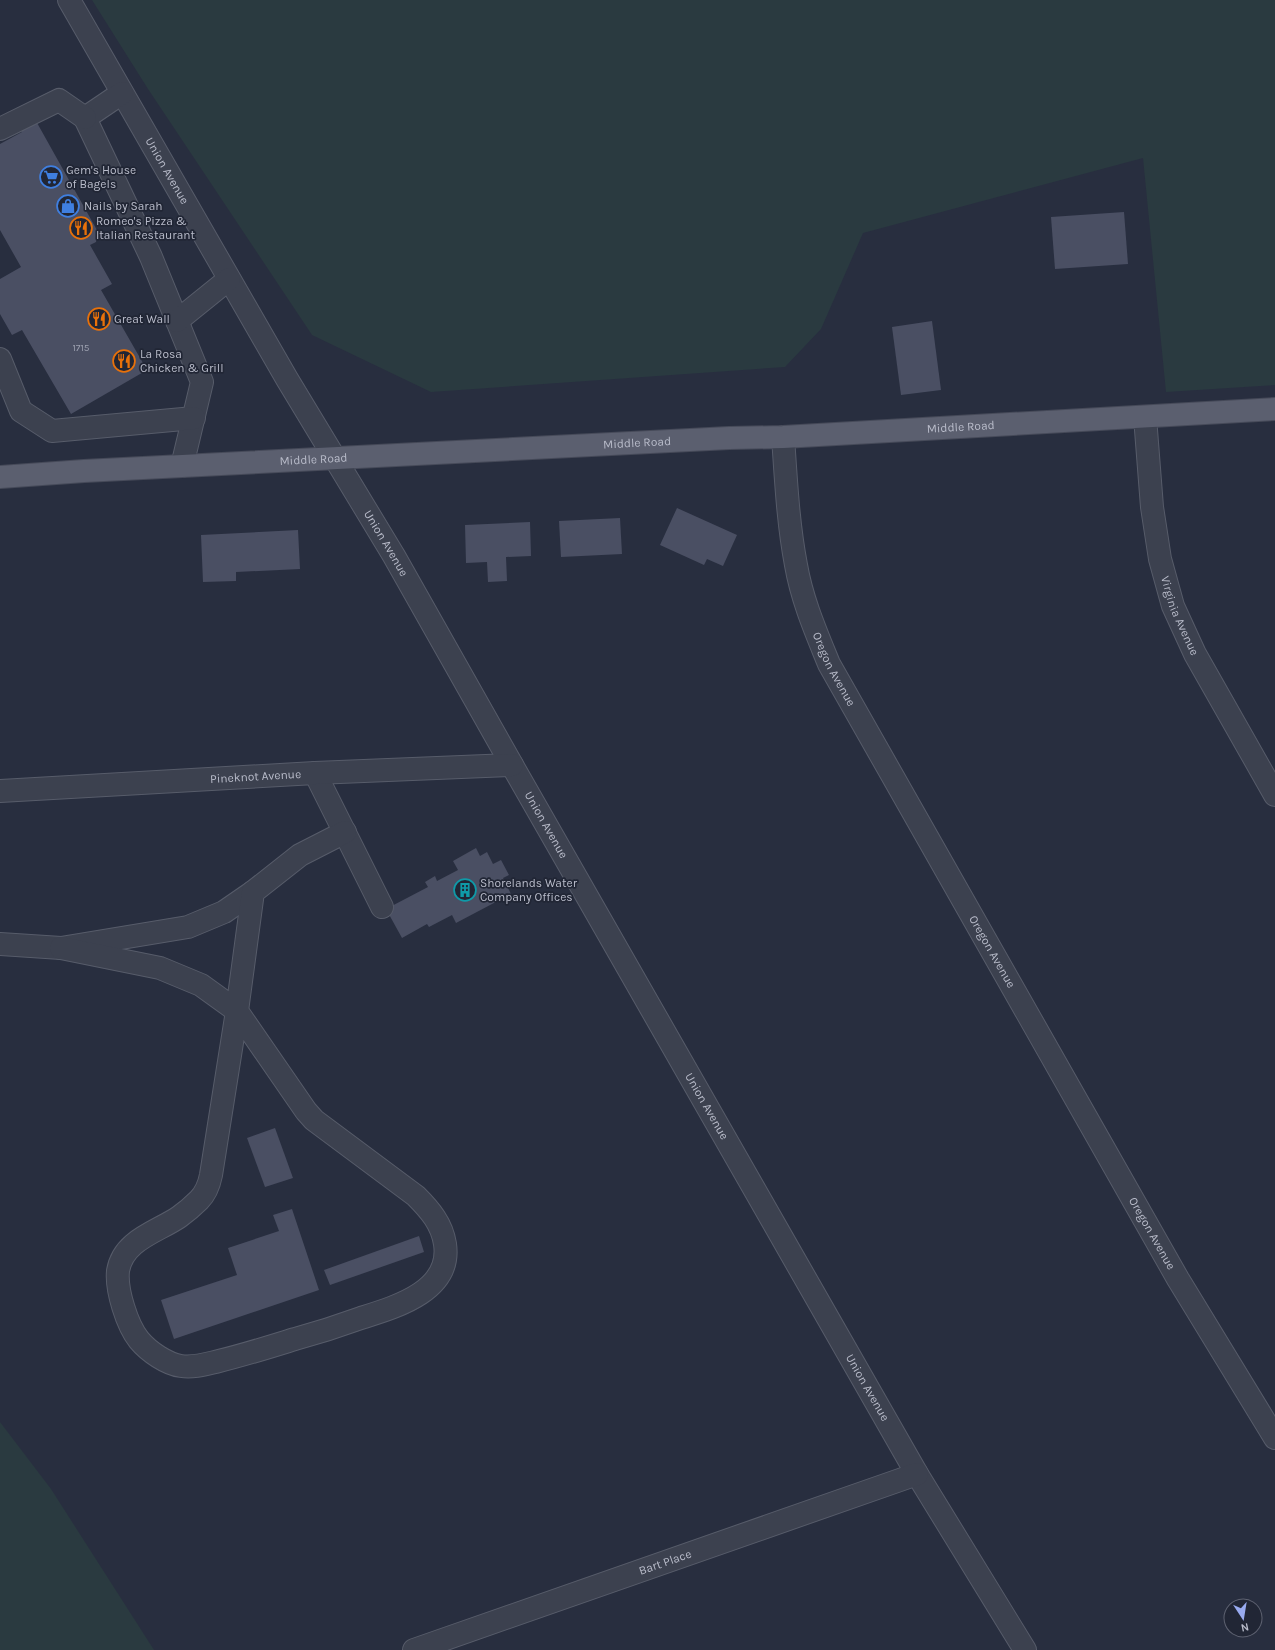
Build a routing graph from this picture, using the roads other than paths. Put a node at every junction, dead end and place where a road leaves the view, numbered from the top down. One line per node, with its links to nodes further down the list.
1 (68, 0): 2 (street, Union Avenue)
2 (122, 93): 3 (street); 5 (street, Union Avenue)
3 (85, 118): 4 (street); 6 (street)
4 (0, 129)
5 (229, 279): 6 (street); 12 (street, Union Avenue)
6 (177, 322): 10 (street)
7 (0, 359): 10 (street)
8 (1275, 409): 9 (main road, Middle Road)
9 (1145, 417): 11 (main road, Middle Road); 18 (street, Virginia Avenue)
10 (194, 418): 13 (street)
11 (783, 437): 12 (main road, Middle Road); 25 (street, Oregon Avenue)
12 (335, 458): 13 (main road, Middle Road); 15 (street, Union Avenue)
13 (182, 466): 14 (main road, Middle Road)
14 (0, 477)
15 (512, 765): 16 (street, Pineknot Avenue); 26 (street, Union Avenue)
16 (315, 773): 17 (street, Pineknot Avenue); 19 (street)
17 (0, 792)
18 (1275, 795)
19 (345, 832): 20 (street); 21 (street)
20 (253, 892): 23 (street); 24 (street)
21 (382, 907)
22 (0, 944): 23 (street)
23 (61, 948): 24 (street)
24 (237, 1011): 24 (street)
25 (1275, 1438)
26 (917, 1474): 27 (street, Bart Place); 28 (street, Union Avenue)
27 (414, 1650)
28 (1025, 1650)

